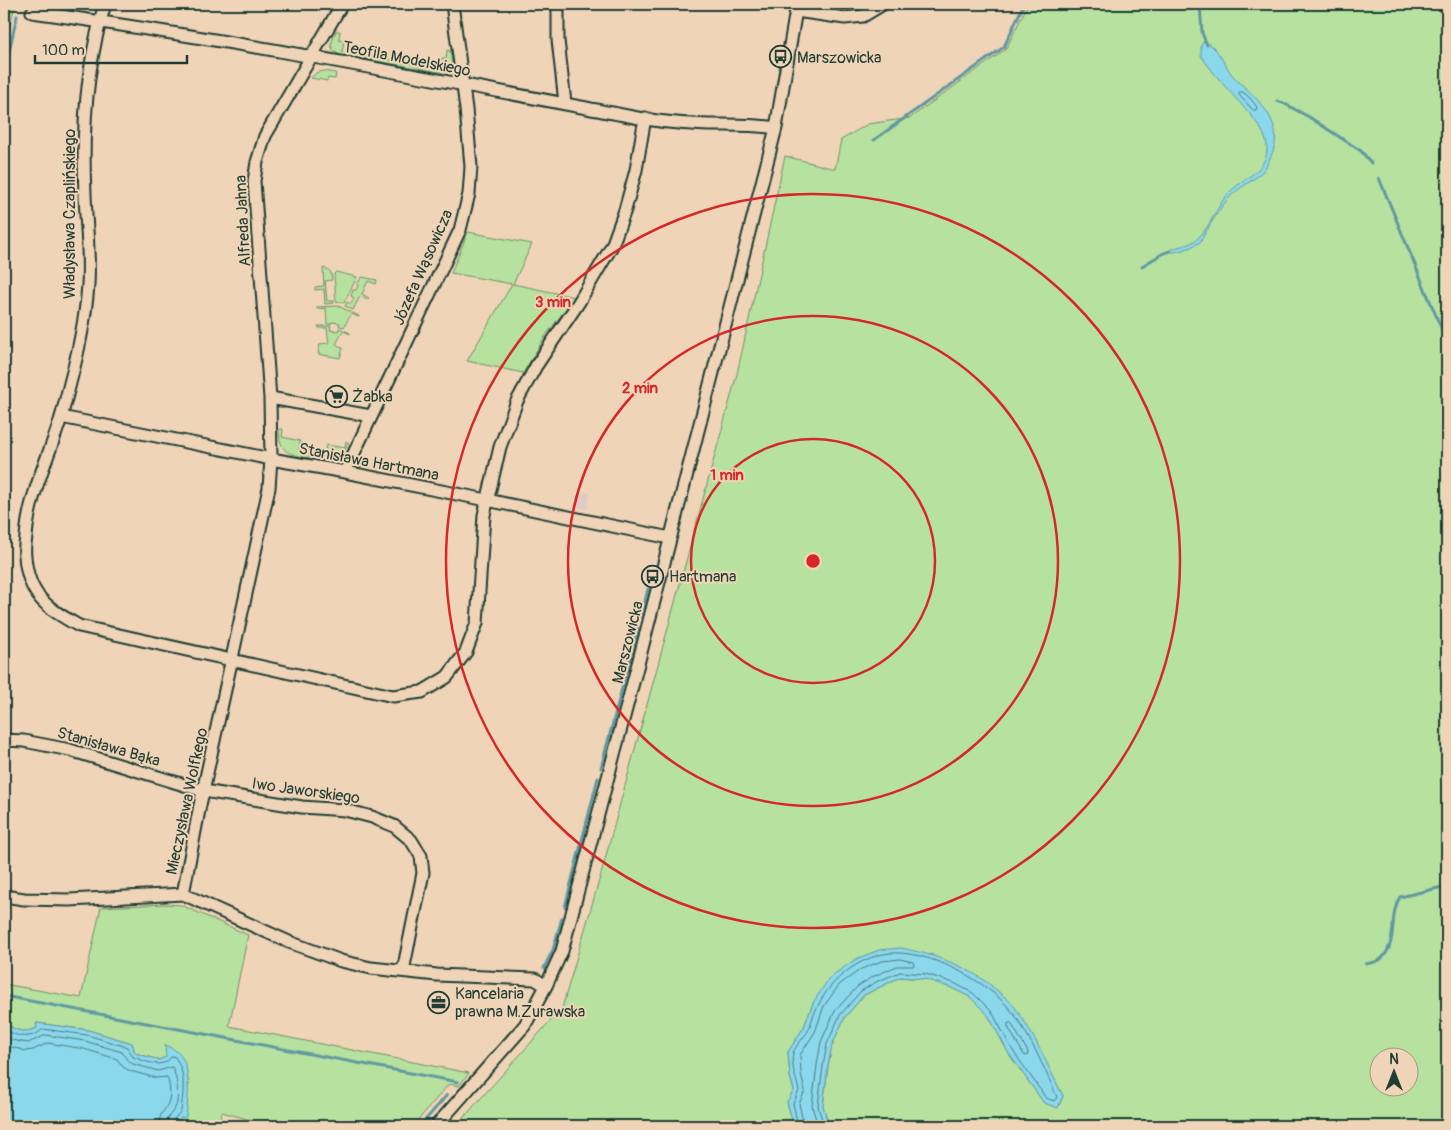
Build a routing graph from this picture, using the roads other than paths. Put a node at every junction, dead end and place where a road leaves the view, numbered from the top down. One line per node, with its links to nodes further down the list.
1 (105, 4): 8 (street, Władysława Czaplińskiego)
2 (342, 4): 9 (street, Alfreda Jahna)
3 (452, 4): 10 (street, Józefa Wąsowicza)
4 (558, 4): 11 (street)
5 (883, 4): 6 (street, Marszowicka)
6 (796, 7): 13 (street, Marszowicka)
7 (32, 12): 8 (street, Teofila Modelskiego)
8 (100, 21): 9 (street, Teofila Modelskiego); 16 (street, Władysława Czaplińskiego)
9 (312, 57): 10 (street, Teofila Modelskiego); 14 (street, Alfreda Jahna)
10 (462, 85): 11 (street, Teofila Modelskiego); 15 (street, Józefa Wąsowicza)
11 (565, 103): 12 (street, Teofila Modelskiego)
12 (645, 118): 13 (street, Teofila Modelskiego); 19 (street, Władysława Czaplińskiego)
13 (776, 128): 20 (street, Marszowicka)
14 (270, 398): 15 (street); 17 (street, Alfreda Jahna)
15 (371, 416): 18 (street, Józefa Wąsowicza)
16 (61, 417): 17 (street, Stanisława Hartmana); 21 (street, Władysława Czaplińskiego)
17 (271, 459): 18 (street, Stanisława Hartmana); 21 (street, Mieczysława Wolfkego)
18 (345, 472): 19 (street, Stanisława Hartmana)
19 (487, 500): 20 (street, Stanisława Hartmana); 21 (street, Władysława Czaplińskiego)
20 (670, 538): 27 (street, Marszowicka)
21 (233, 660): 23 (street, Mieczysława Wolfkego)
22 (4, 740): 23 (street, Stanisława Bąka)
23 (204, 791): 24 (street, Mieczysława Wolfkego); 26 (street, Iwo Jaworskiego)
24 (183, 894): 25 (street); 26 (street, Mieczysława Wolfkego)
25 (4, 896)
26 (403, 971): 27 (street, Mieczysława Wolfkego)
27 (546, 986): 28 (street, Marszowicka)
28 (436, 1126)

